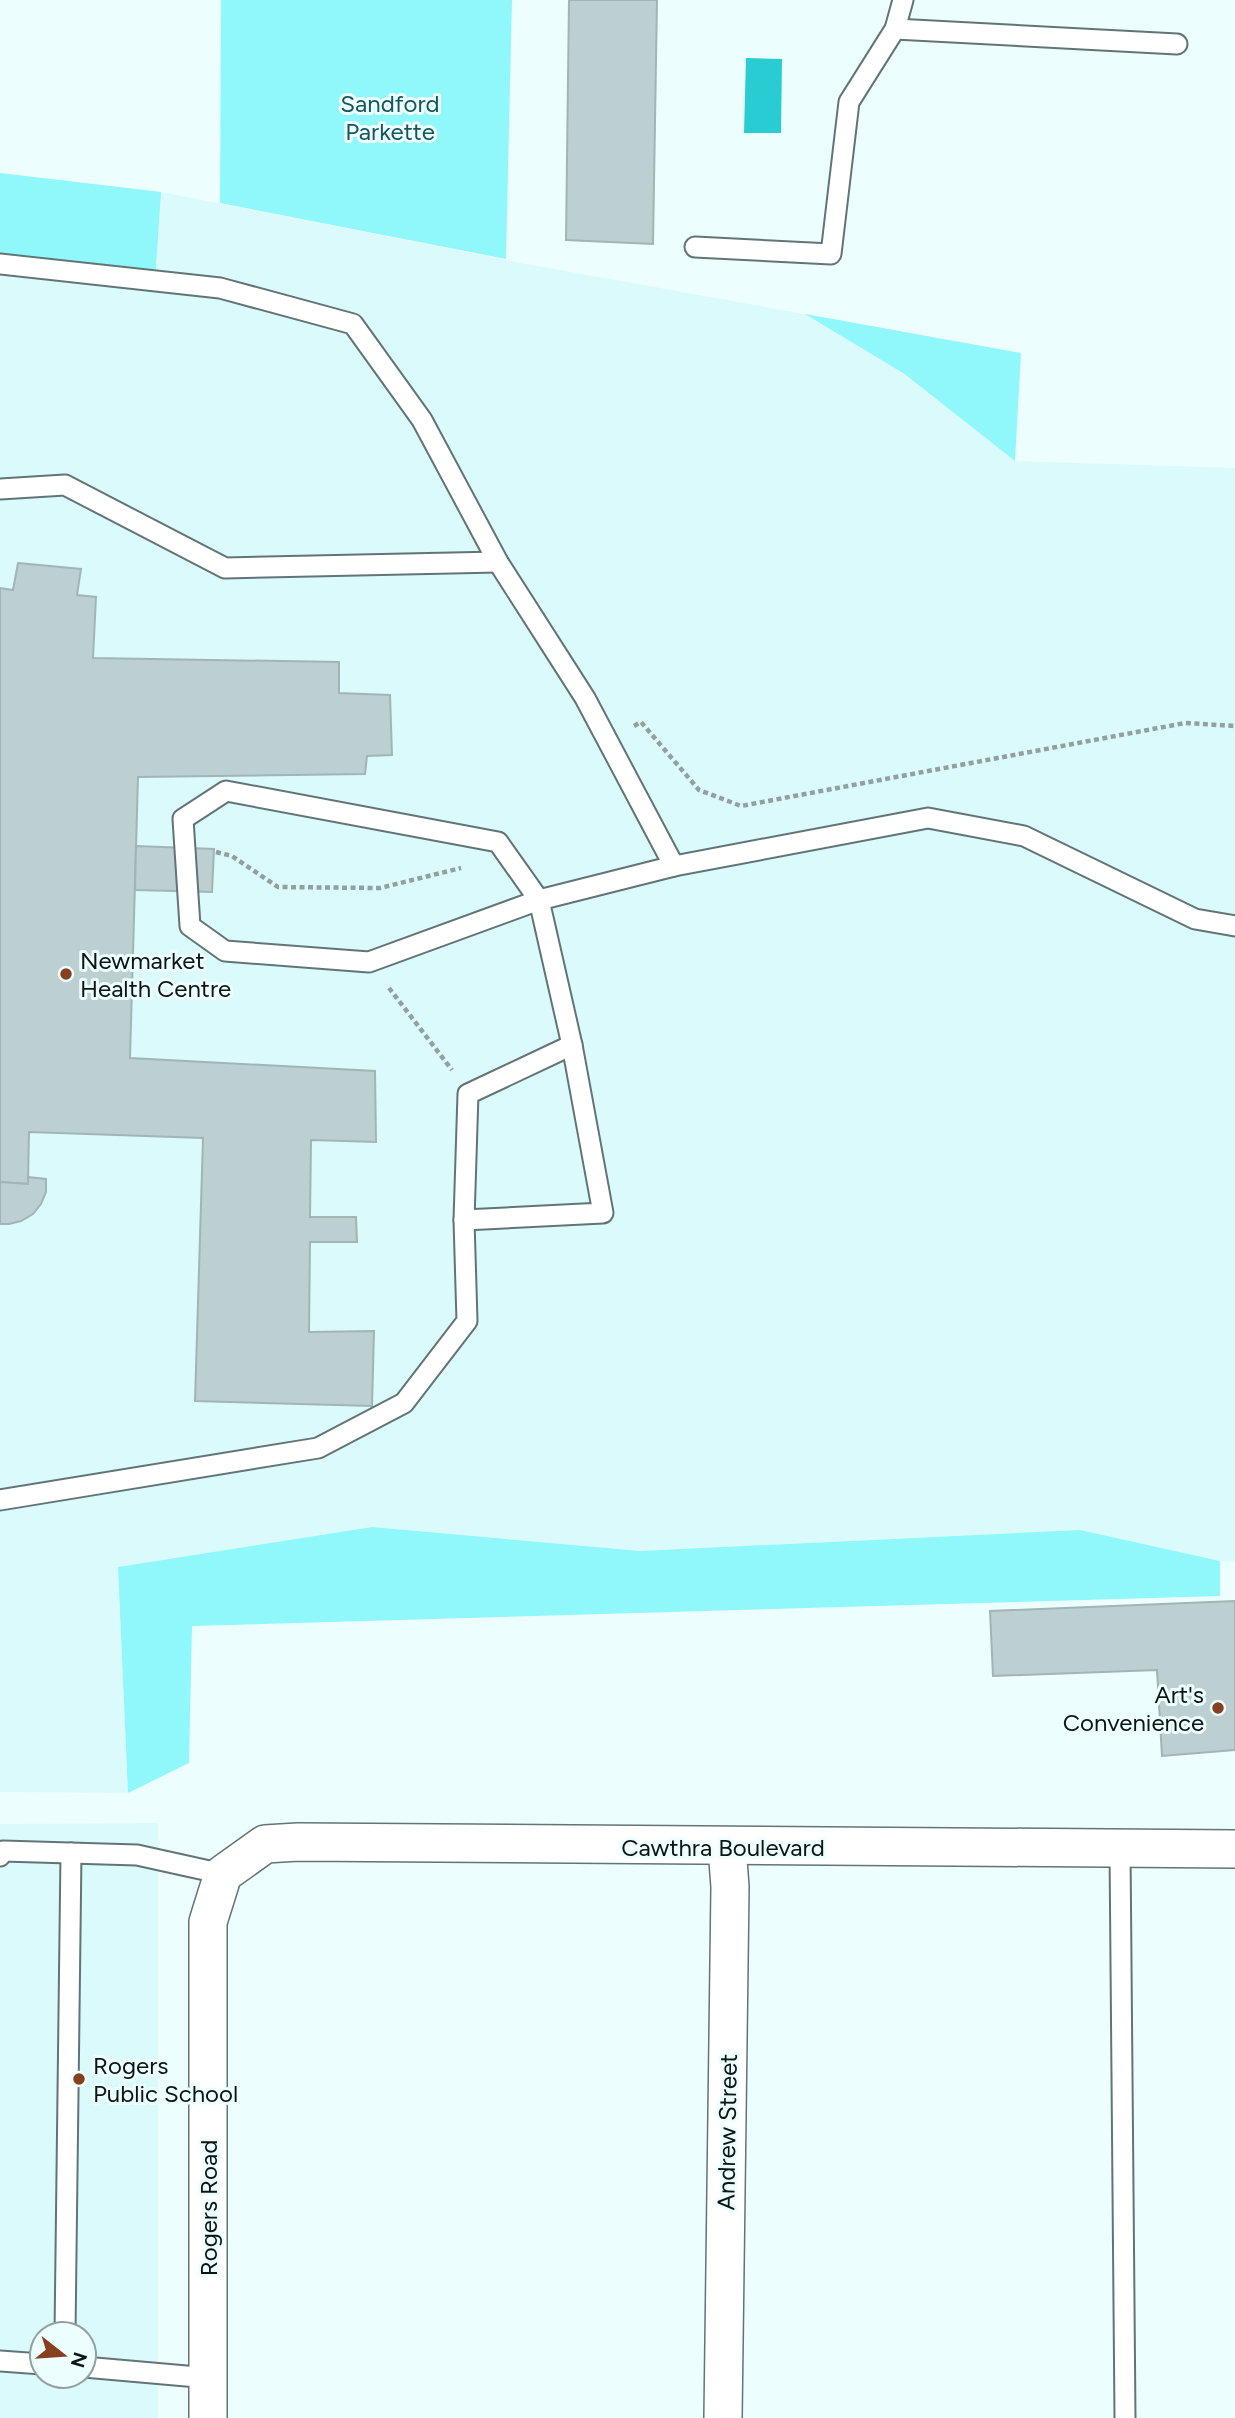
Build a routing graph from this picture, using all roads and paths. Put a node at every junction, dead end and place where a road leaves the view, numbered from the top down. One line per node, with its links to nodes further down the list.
1 (903, 0): 2 (lane)
2 (895, 29): 3 (lane); 4 (lane)
3 (1177, 44)
4 (695, 247)
5 (0, 264): 7 (lane)
6 (0, 489): 7 (lane)
7 (498, 562): 9 (lane)
8 (1235, 726): 9 (path)
9 (607, 744): 12 (lane)
10 (185, 844): 11 (path); 11 (lane); 15 (lane)
11 (509, 856): 13 (lane)
12 (674, 866): 13 (lane); 14 (lane)
13 (539, 900): 15 (lane); 16 (lane)
14 (1235, 926)
15 (369, 962): 17 (path)
16 (572, 1045): 17 (lane); 18 (lane)
17 (468, 1094): 18 (lane)
18 (464, 1220): 19 (lane)
19 (0, 1500)
20 (727, 1847): 21 (street, Cawthra Boulevard); 25 (street, Cawthra Boulevard); 32 (street, Andrew Street)
21 (1120, 1849): 22 (street, Cawthra Boulevard); 33 (lane)
22 (1235, 1849)
23 (1, 1853): 24 (lane)
24 (71, 1853): 25 (lane); 26 (lane)
25 (223, 1874): 30 (street, Rogers Road)
26 (65, 2320)
27 (0, 2361): 28 (lane)
28 (28, 2363)
29 (98, 2368): 30 (lane)
30 (209, 2378): 31 (street, Rogers Road)
31 (208, 2418)
32 (723, 2418)
33 (1125, 2418)

